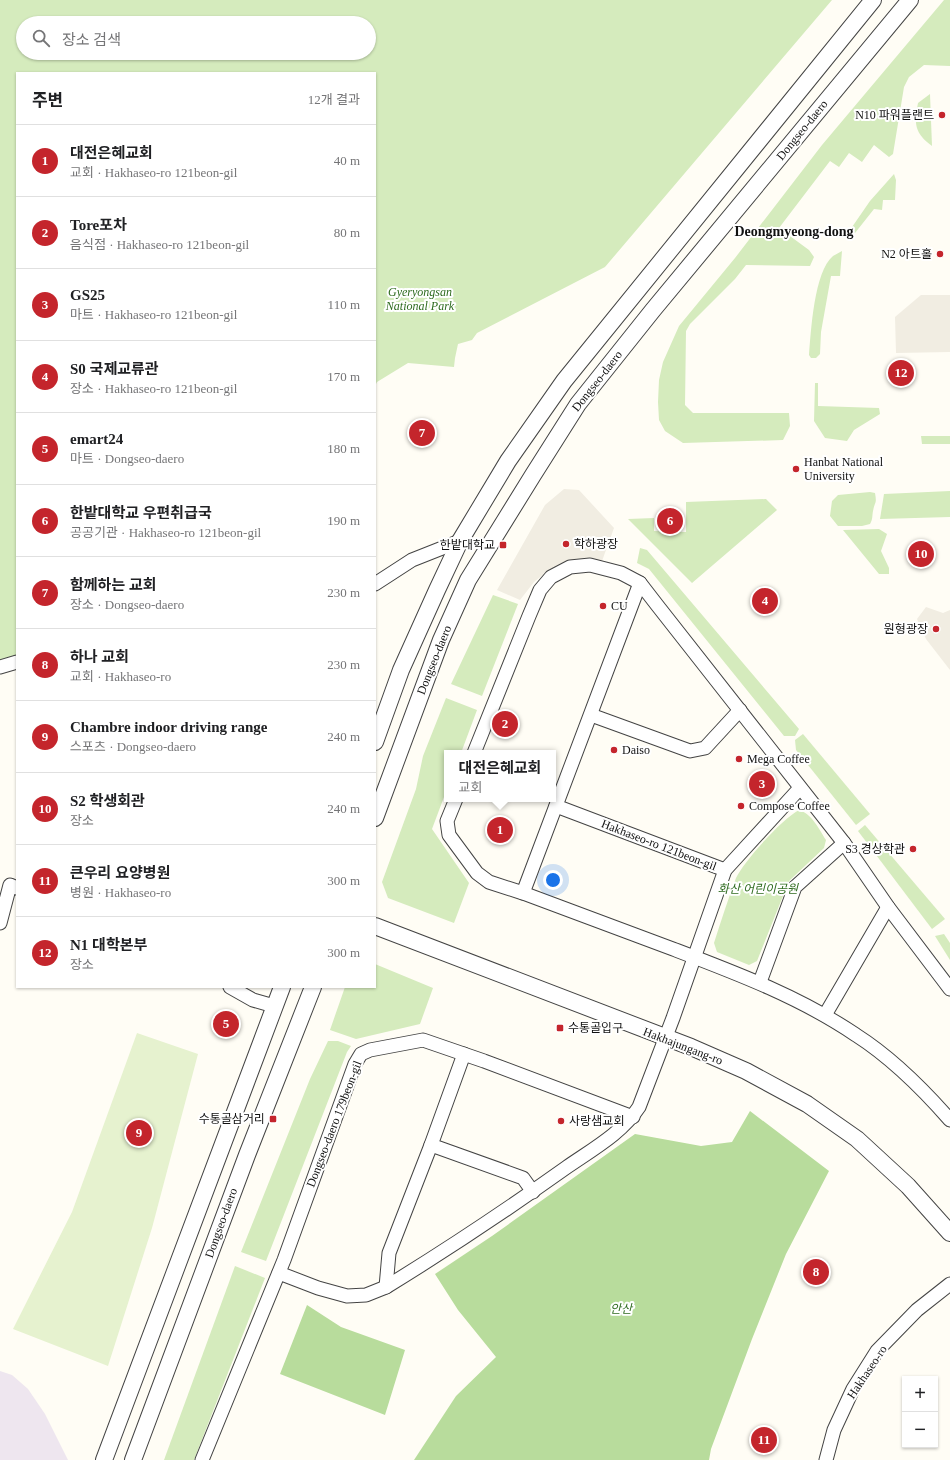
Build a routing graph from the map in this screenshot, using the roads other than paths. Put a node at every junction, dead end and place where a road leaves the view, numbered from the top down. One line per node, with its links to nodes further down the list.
1 (873, 0): 3 (street, Dongseo-daero)
2 (910, 0): 15 (street, Dongseo-daero)
3 (460, 541): 4 (street); 10 (street, Dongseo-daero)
4 (376, 583)
5 (640, 583): 8 (street); 9 (street); 11 (street)
6 (16, 662): 7 (street)
7 (0, 667)
8 (740, 710): 9 (street); 12 (street)
9 (591, 715): 14 (street)
10 (376, 739)
11 (475, 750)
12 (800, 788): 16 (street); 17 (street, Hakhaseo-ro 121beon-gil)
13 (455, 802): 19 (street)
14 (556, 806): 17 (street, Hakhaseo-ro 121beon-gil); 19 (street)
15 (376, 815)
16 (844, 843): 20 (street); 24 (street)
17 (725, 870): 23 (street)
18 (16, 888): 21 (street)
19 (523, 893): 23 (street)
20 (888, 907): 28 (street); 30 (street)
21 (0, 923)
22 (376, 926): 31 (street, Hakhajungang-ro)
23 (694, 956): 24 (street); 31 (street)
24 (760, 982): 30 (street)
25 (232, 988): 29 (street)
26 (282, 988): 29 (street)
27 (313, 988): 42 (street, Dongseo-daero)
28 (950, 989)
29 (274, 1006): 41 (street)
30 (825, 1015): 34 (street)
31 (665, 1038): 33 (street); 37 (street, Hakhajungang-ro)
32 (464, 1054): 33 (street, Dongseo-daero 179beon-gil); 35 (street); 38 (street, Dongseo-daero 179beon-gil)
33 (633, 1117): 36 (street)
34 (950, 1120)
35 (431, 1145): 36 (street); 40 (street)
36 (532, 1192): 40 (street)
37 (950, 1232)
38 (279, 1273): 40 (street); 43 (street, Dongseo-daero 179beon-gil)
39 (950, 1284): 44 (street, Hakhaseo-ro)
40 (386, 1287)
41 (104, 1460)
42 (133, 1460)
43 (202, 1460)
44 (826, 1460)

